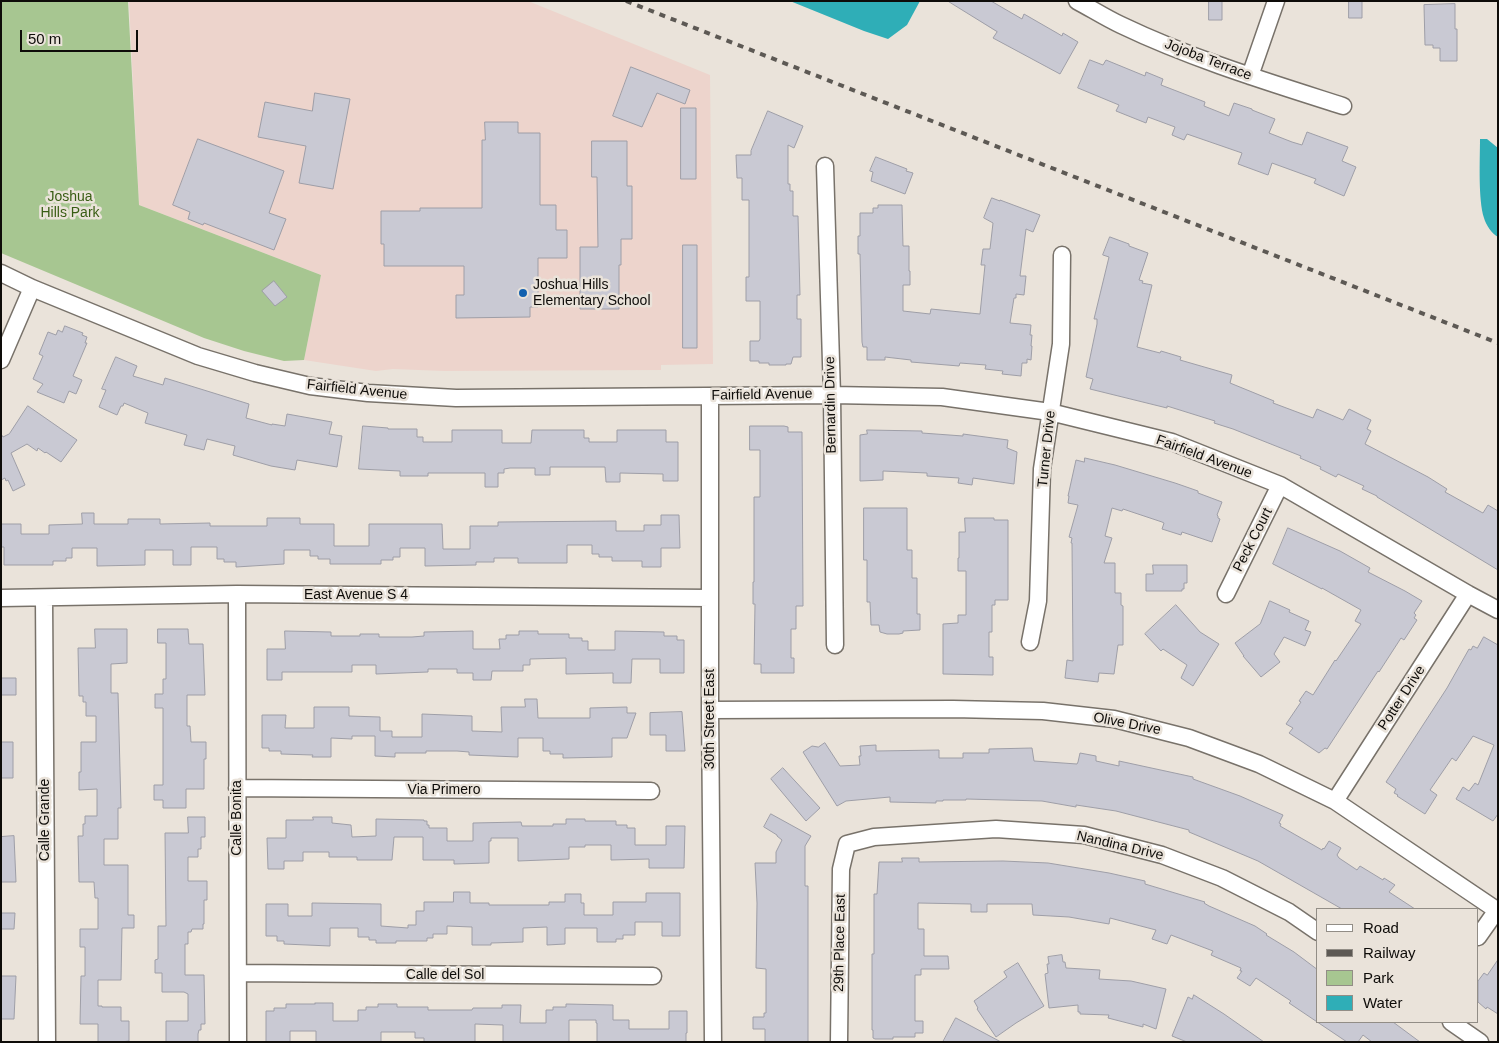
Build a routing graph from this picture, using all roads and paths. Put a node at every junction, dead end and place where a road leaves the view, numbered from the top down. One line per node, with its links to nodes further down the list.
1 (1077, 1): 3 (street, Jojoba Terrace)
2 (1276, 1): 3 (street)
3 (1250, 76): 4 (street, Jojoba Terrace)
4 (1343, 106)
5 (825, 166): 10 (street, Bernardin Drive)
6 (1062, 255): 12 (street, Turner Drive)
7 (1, 274): 8 (street, Fairfield Avenue)
8 (32, 288): 9 (street); 11 (street, Fairfield Avenue)
9 (1, 360)
10 (832, 395): 11 (street, Fairfield Avenue); 12 (street, Fairfield Avenue); 22 (street, Bernardin Drive)
11 (710, 396): 19 (street, 30th Street East)
12 (1050, 412): 13 (street, Fairfield Avenue); 21 (street, Turner Drive)
13 (1280, 485): 15 (street, Peck Court); 16 (street, Fairfield Avenue)
14 (237, 594): 18 (street, East Avenue S 4); 19 (street, East Avenue S 4); 24 (street, Calle Bonita)
15 (1226, 594)
16 (1468, 594): 20 (street, Fairfield Avenue); 26 (street, Potter Drive)
17 (1, 598): 18 (street, East Avenue S 4)
18 (44, 598): 34 (street, Calle Grande)
19 (710, 598): 23 (street, 30th Street East)
20 (1498, 610)
21 (1030, 642)
22 (835, 645)
23 (710, 710): 26 (street, Olive Drive); 36 (street, 30th Street East)
24 (237, 788): 25 (street, Via Primero); 31 (street, Calle Bonita)
25 (651, 791)
26 (1335, 801): 28 (street, Olive Drive)
27 (847, 844): 29 (street, Nandina Drive); 37 (street, 29th Place East)
28 (1497, 910): 30 (street)
29 (1316, 931)
30 (1479, 936)
31 (238, 973): 32 (street, Calle del Sol); 35 (street, Calle Bonita)
32 (653, 976)
33 (1452, 1023): 38 (street)
34 (47, 1042)
35 (238, 1042)
36 (713, 1042)
37 (839, 1042)
38 (1480, 1042)

